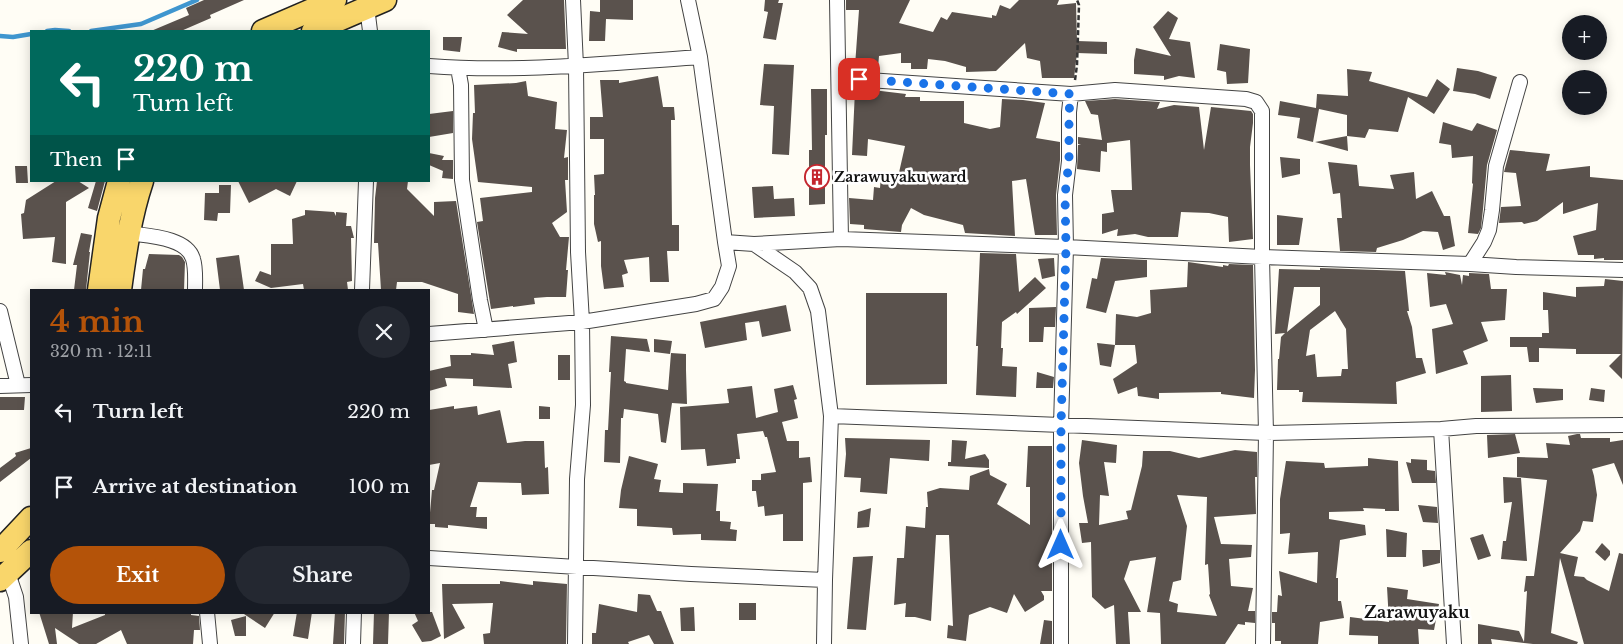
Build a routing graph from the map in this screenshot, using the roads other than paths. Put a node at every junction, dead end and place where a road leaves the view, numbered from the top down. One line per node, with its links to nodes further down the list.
1 (335, 0): 6 (main road)
2 (573, 0): 11 (street)
3 (688, 0): 9 (street)
4 (837, 0): 13 (street)
5 (376, 4): 6 (main road); 8 (street)
6 (313, 13): 7 (main road)
7 (266, 30)
8 (370, 30)
9 (700, 58): 11 (street); 21 (street)
10 (430, 66): 12 (street)
11 (576, 66): 12 (street); 32 (street)
12 (458, 68): 33 (street)
13 (839, 78): 15 (street); 20 (street)
14 (1520, 82): 25 (street)
15 (1071, 94): 23 (street); 24 (street)
16 (119, 182): 27 (main road)
17 (142, 182): 19 (main road)
18 (366, 182): 30 (street)
19 (128, 233): 28 (main road); 29 (street)
20 (841, 239): 22 (street); 23 (street)
21 (725, 242): 22 (street); 32 (street)
22 (754, 244): 37 (street)
23 (1066, 247): 24 (street); 39 (street)
24 (1262, 257): 25 (street); 41 (street)
25 (1470, 264): 26 (street)
26 (1623, 270)
27 (99, 289)
28 (120, 289)
29 (195, 289)
30 (362, 289)
31 (0, 311): 35 (street)
32 (582, 322): 33 (street); 46 (street)
33 (486, 330): 34 (street)
34 (430, 334)
35 (25, 385): 36 (street)
36 (0, 386)
37 (831, 416): 39 (street); 48 (street)
38 (1623, 425): 40 (street)
39 (1061, 426): 41 (street); 56 (street)
40 (1441, 429): 41 (street); 58 (street)
41 (1266, 433): 57 (street)
42 (30, 519): 43 (main road)
43 (0, 551)
44 (30, 552): 47 (main road)
45 (430, 558): 46 (street)
46 (575, 567): 48 (street); 54 (street)
47 (4, 577): 51 (street)
48 (824, 580): 55 (street)
49 (207, 614): 52 (street)
50 (354, 614): 53 (street)
51 (21, 644)
52 (210, 644)
53 (353, 644)
54 (575, 644)
55 (824, 644)
56 (1061, 644)
57 (1262, 644)
58 (1454, 644)

